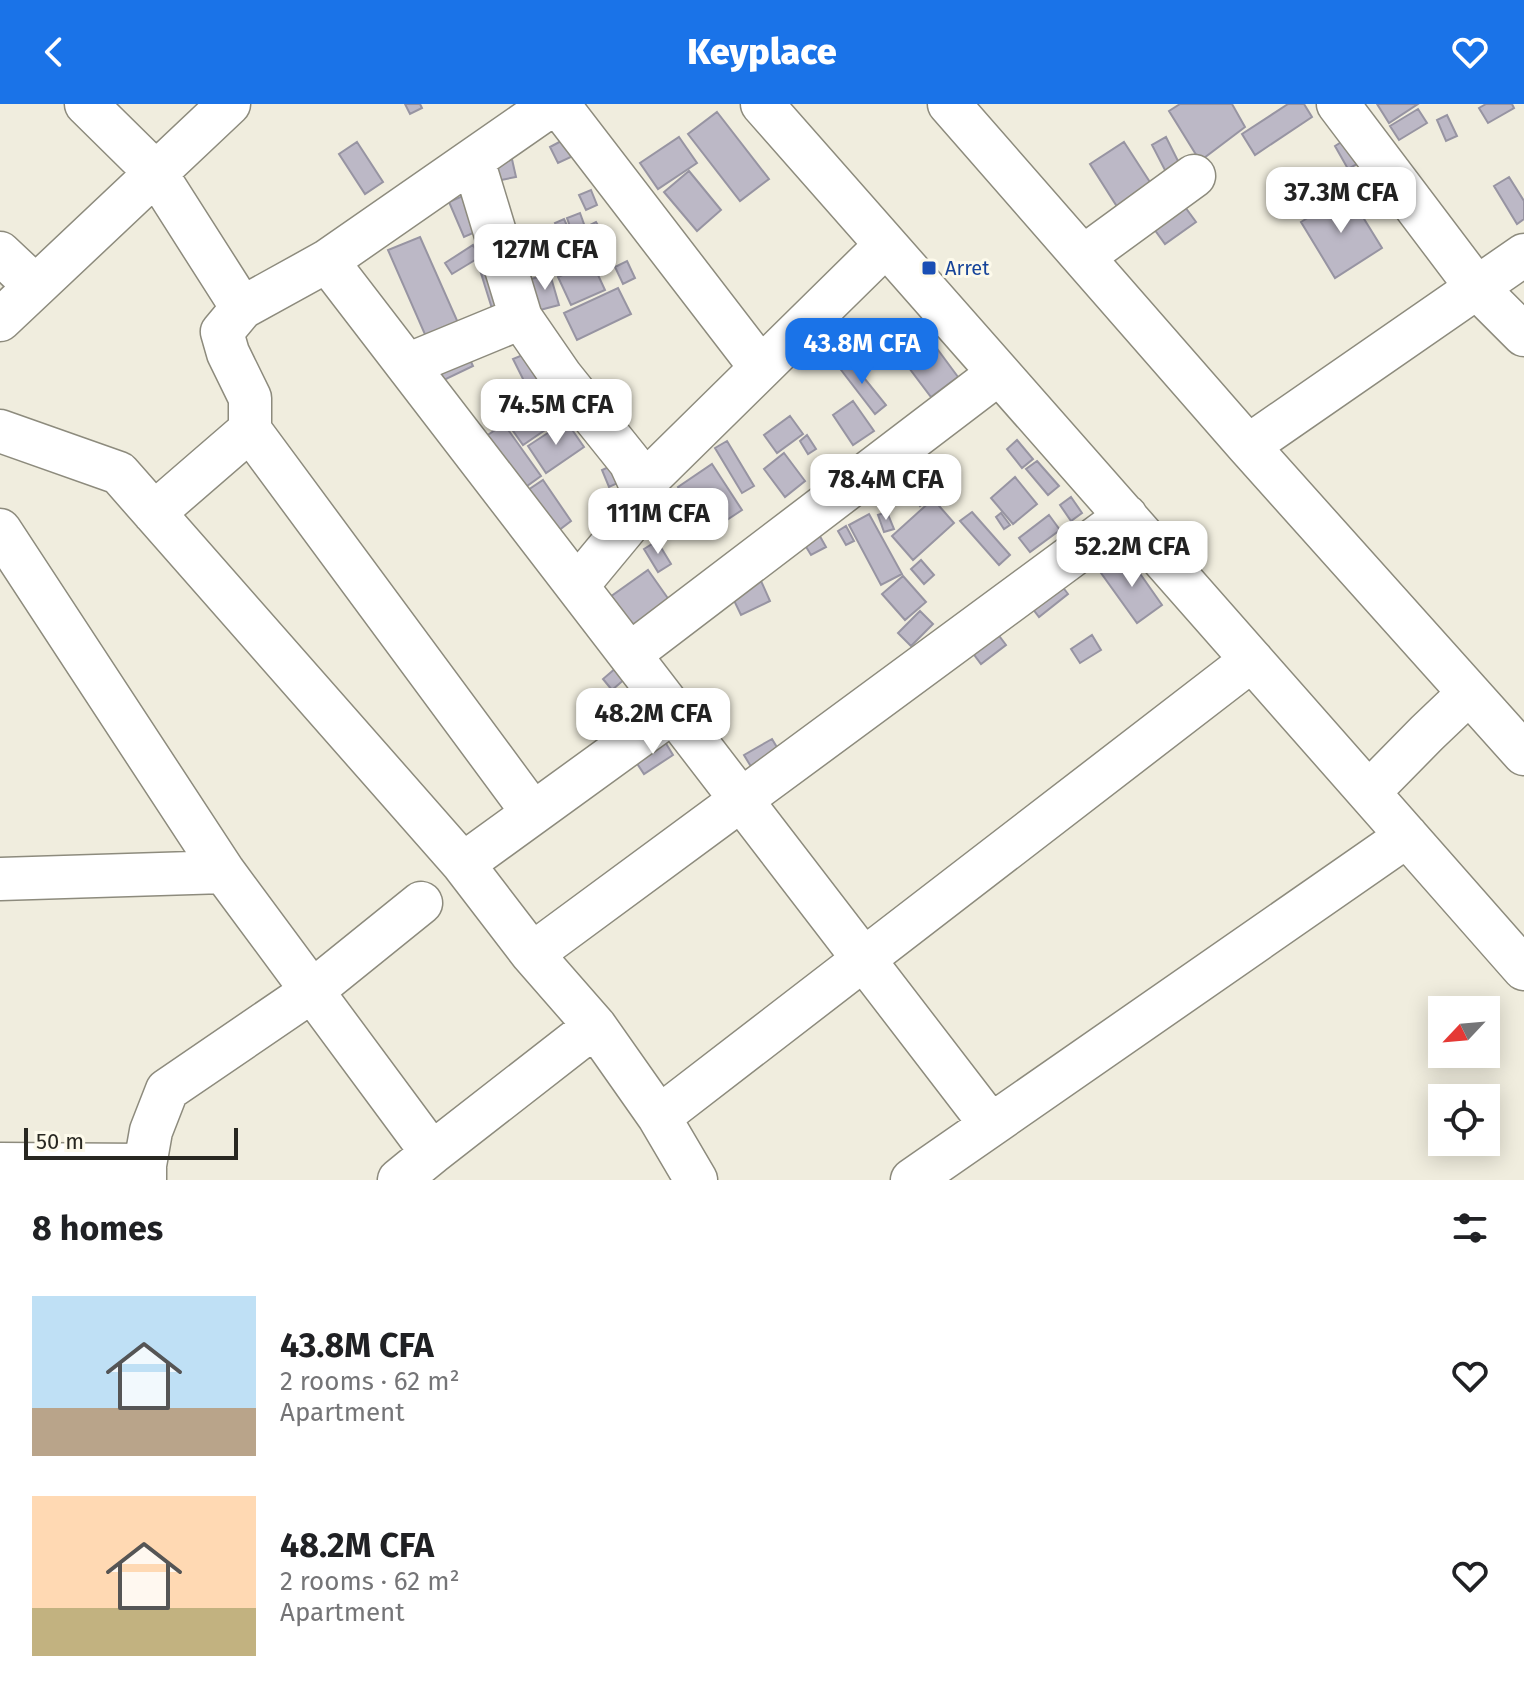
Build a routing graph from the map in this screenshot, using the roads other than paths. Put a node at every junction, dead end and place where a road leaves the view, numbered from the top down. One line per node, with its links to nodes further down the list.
1 (86, 104): 8 (street)
2 (229, 104): 8 (street)
3 (556, 104): 7 (street); 22 (street)
4 (762, 104): 10 (street)
5 (949, 104): 13 (street)
6 (1338, 104): 16 (street)
7 (473, 160): 14 (street); 18 (street)
8 (156, 173): 15 (street); 17 (street)
9 (1194, 176): 13 (street)
10 (886, 245): 22 (street); 23 (street)
11 (0, 253): 15 (street)
12 (1524, 255): 16 (street)
13 (1083, 257): 26 (street)
14 (327, 261): 17 (street); 21 (street)
15 (35, 286): 19 (street)
16 (1477, 288): 20 (street); 26 (street)
17 (242, 308): 24 (street)
18 (521, 318): 21 (street); 27 (street)
19 (0, 320)
20 (1524, 335)
21 (407, 365): 31 (street)
22 (761, 368): 27 (street)
23 (999, 373): 29 (street); 32 (street)
24 (250, 430): 28 (street); 39 (street)
25 (0, 431): 28 (street)
26 (1248, 446): 34 (street)
27 (641, 486): 31 (street)
28 (154, 513): 41 (street)
29 (1126, 516): 33 (street); 38 (street)
30 (0, 530): 42 (street)
31 (577, 586): 32 (street)
32 (630, 654): 35 (street)
33 (1252, 660): 37 (street); 46 (street)
34 (1469, 693): 36 (street); 37 (street)
35 (674, 711): 38 (street); 39 (street)
36 (1524, 754)
37 (1369, 792): 40 (street)
38 (741, 799): 45 (street); 46 (street)
39 (533, 813): 41 (street)
40 (1407, 836): 47 (street); 51 (street)
41 (463, 864): 45 (street)
42 (224, 872): 43 (street); 48 (street)
43 (0, 879)
44 (421, 903): 48 (street)
45 (532, 954): 49 (street)
46 (864, 959): 50 (street); 51 (street)
47 (1524, 969)
48 (312, 991): 52 (street); 54 (street)
49 (595, 1026): 50 (street); 52 (street)
50 (659, 1117): 56 (street)
51 (991, 1125): 57 (street)
52 (432, 1153): 55 (street)
53 (0, 1164): 54 (street)
54 (145, 1172)
55 (399, 1180)
56 (696, 1180)
57 (912, 1180)

